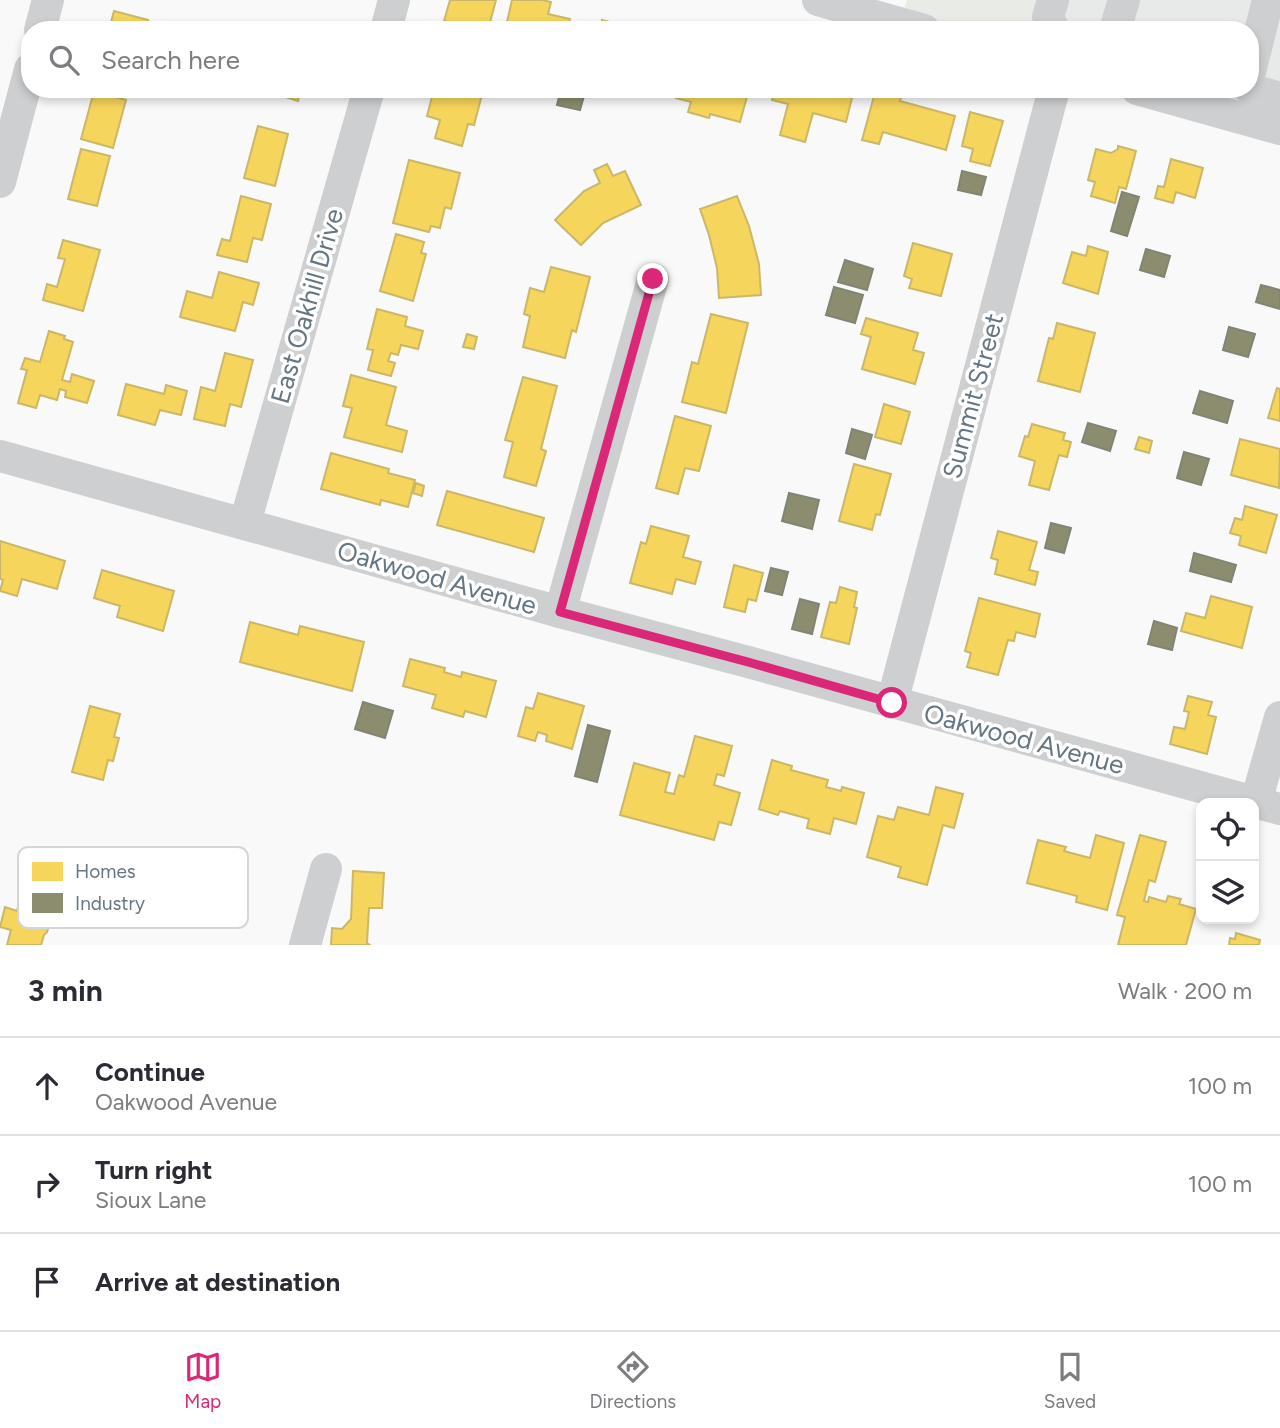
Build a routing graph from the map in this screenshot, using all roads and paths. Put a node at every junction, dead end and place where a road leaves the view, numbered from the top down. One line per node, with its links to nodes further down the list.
1 (48, 0): 7 (street)
2 (394, 0): 8 (street)
3 (818, 0): 9 (street)
4 (1053, 0): 10 (street)
5 (1124, 0): 11 (street)
6 (1268, 0): 12 (street)
7 (42, 21)
8 (388, 21)
9 (892, 21)
10 (1050, 21)
11 (1118, 21)
12 (1259, 36)
13 (21, 91): 18 (street)
14 (366, 98): 23 (street, East Oakhill Drive)
15 (1052, 98): 25 (street, Summit Street)
16 (1280, 98): 17 (street)
17 (1245, 99): 19 (street)
18 (6, 129): 20 (street)
19 (1280, 129)
20 (0, 182)
21 (653, 279): 24 (street)
22 (0, 456): 23 (street, Oakwood Avenue)
23 (245, 523): 24 (street, Oakwood Avenue)
24 (560, 612): 25 (street, Oakwood Avenue)
25 (892, 703): 27 (street, Oakwood Avenue)
26 (1280, 717): 27 (street)
27 (1268, 805)
28 (326, 869): 29 (street)
29 (304, 945)

